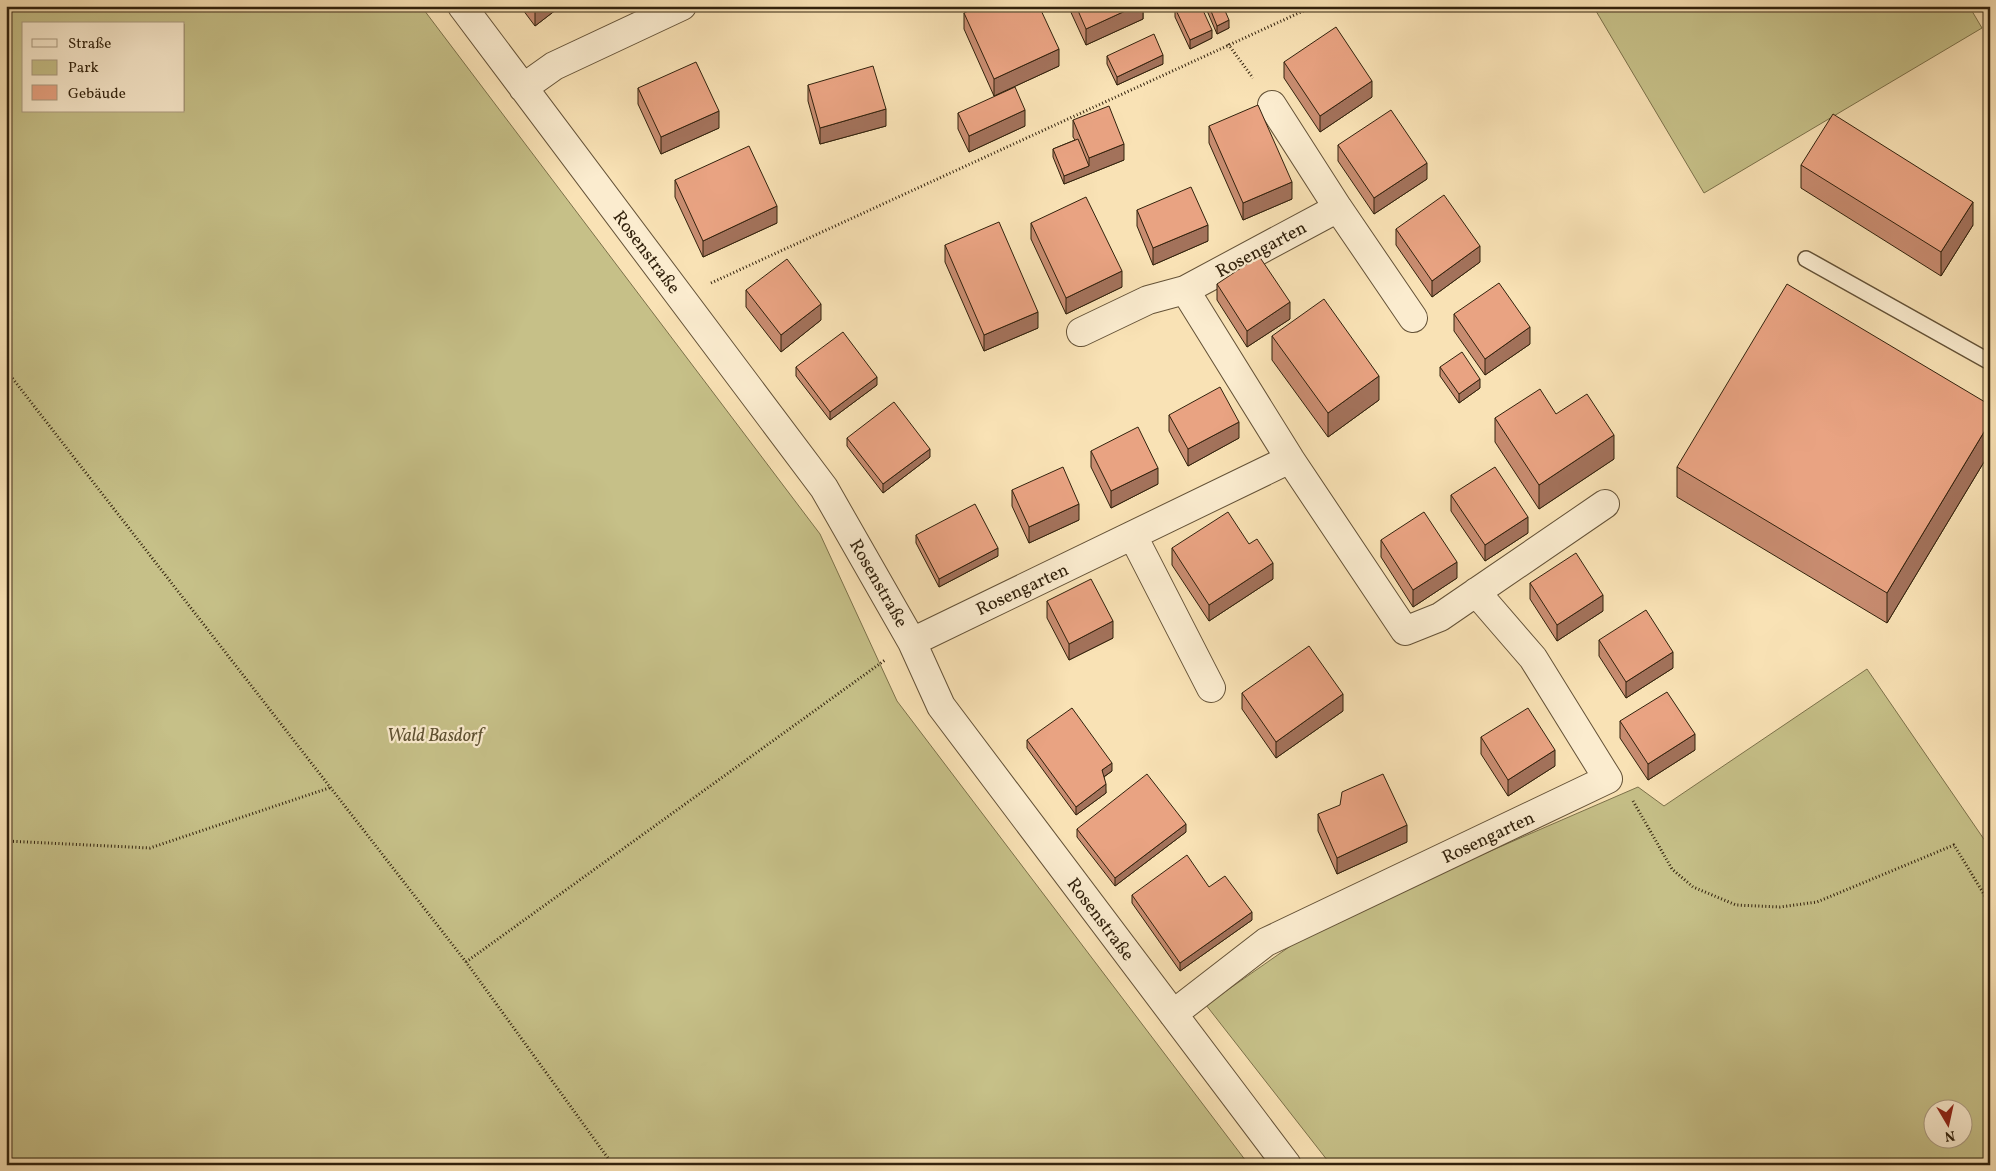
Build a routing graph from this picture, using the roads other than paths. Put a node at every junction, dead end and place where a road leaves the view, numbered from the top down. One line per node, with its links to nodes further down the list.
1 (462, 6): 3 (street, Rosenstraße)
2 (682, 6): 3 (street)
3 (523, 88): 15 (street, Rosenstraße)
4 (1272, 105): 5 (street)
5 (1338, 208): 7 (street, Rosengarten); 8 (street)
6 (1806, 259): 10 (lane)
7 (1185, 290): 9 (street, Rosengarten); 11 (street)
8 (1413, 318)
9 (1081, 332)
10 (1990, 362)
11 (1290, 459): 13 (street, Rosengarten); 14 (street)
12 (1605, 504): 14 (street)
13 (1133, 536): 15 (street, Rosengarten); 16 (street)
14 (1476, 592): 17 (street, Rosengarten)
15 (912, 642): 17 (street, Rosenstraße)
16 (1211, 688)
17 (1172, 1014): 18 (street, Rosenstraße)
18 (1287, 1165)

